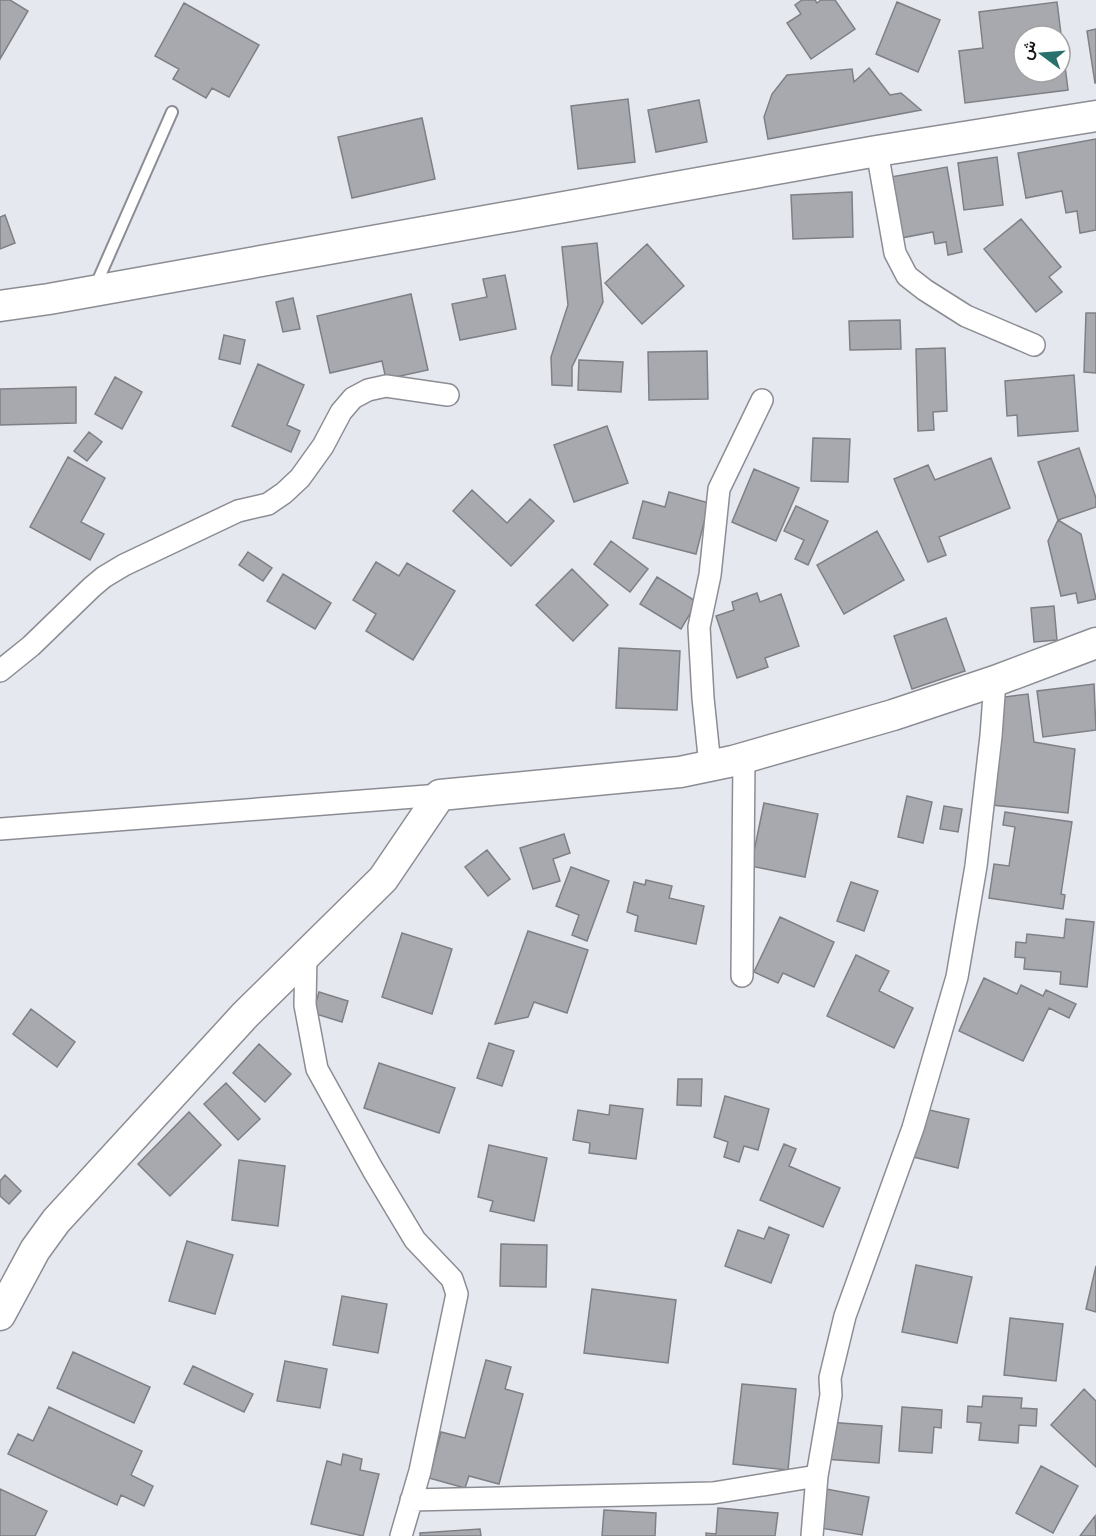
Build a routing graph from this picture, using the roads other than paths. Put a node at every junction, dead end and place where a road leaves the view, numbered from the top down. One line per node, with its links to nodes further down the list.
1 (172, 112): 4 (lane)
2 (1096, 116): 3 (street)
3 (877, 151): 4 (street); 8 (street)
4 (94, 291): 5 (street)
5 (50, 299): 6 (street); 7 (street)
6 (0, 306)
7 (0, 320)
8 (1034, 345)
9 (448, 395): 12 (street)
10 (762, 400): 15 (street)
11 (1096, 643): 13 (street)
12 (0, 671)
13 (994, 681): 14 (street); 21 (street)
14 (744, 758): 15 (street); 19 (street)
15 (711, 766): 16 (street)
16 (440, 795): 17 (street); 18 (street)
17 (0, 829)
18 (306, 954): 20 (street); 22 (street)
19 (742, 976)
20 (0, 1315)
21 (817, 1476): 22 (street); 24 (street)
22 (411, 1500): 23 (street)
23 (401, 1536)
24 (812, 1536)

